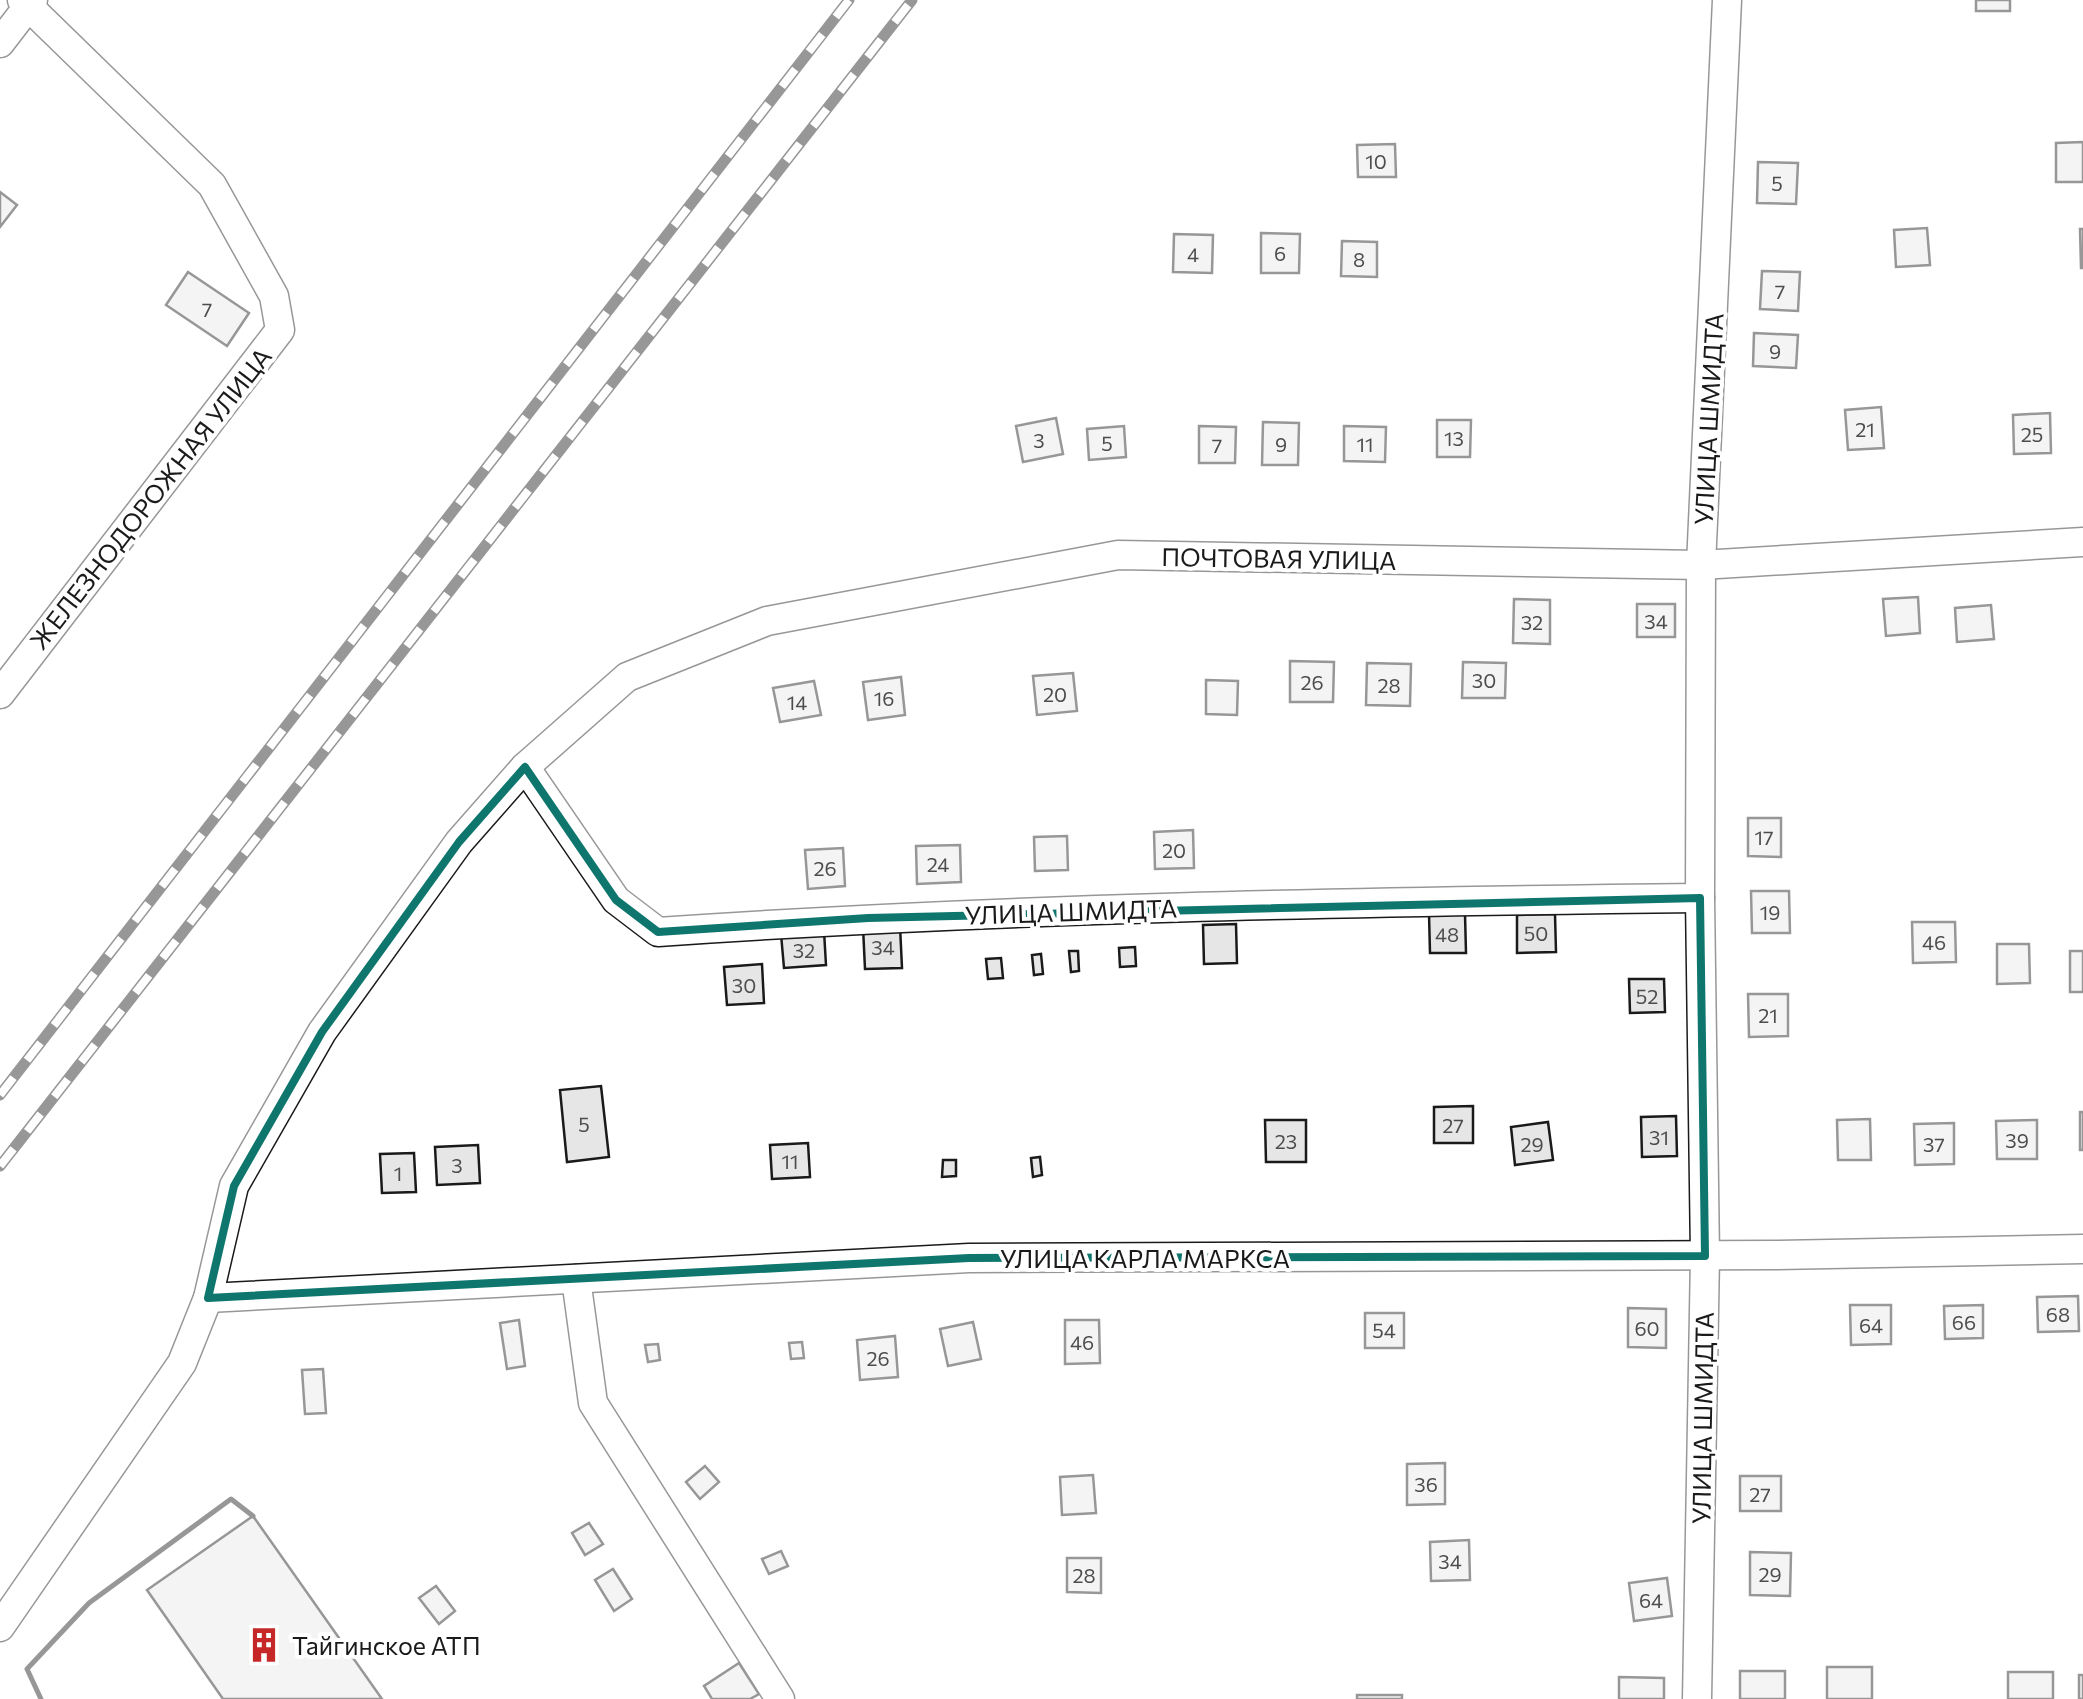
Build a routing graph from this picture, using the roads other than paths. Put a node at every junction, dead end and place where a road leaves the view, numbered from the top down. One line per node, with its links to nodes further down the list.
1 (1728, 0): 5 (street, УЛИЦА ШМИДТА)
2 (28, 2): 3 (street); 6 (street, ЖЕЛЕЗНОДОРОЖНАЯ УЛИЦА)
3 (0, 43)
4 (2083, 542): 5 (street, ПОЧТОВАЯ УЛИЦА)
5 (1701, 566): 7 (street, ПОЧТОВАЯ УЛИЦА); 8 (street, УЛИЦА ШМИДТА)
6 (0, 694)
7 (524, 766): 8 (street, УЛИЦА ШМИДТА); 12 (street, ПОЧТОВАЯ УЛИЦА)
8 (1700, 898): 10 (street, УЛИЦА ШМИДТА)
9 (2083, 1249): 10 (street, УЛИЦА КАРЛА МАРКСА)
10 (1705, 1256): 11 (street, УЛИЦА КАРЛА МАРКСА); 15 (street, УЛИЦА ШМИДТА)
11 (576, 1279): 12 (street, УЛИЦА КАРЛА МАРКСА); 14 (street)
12 (208, 1298): 13 (street, ПОЧТОВАЯ УЛИЦА)
13 (0, 1626)
14 (780, 1699)
15 (1697, 1699)

